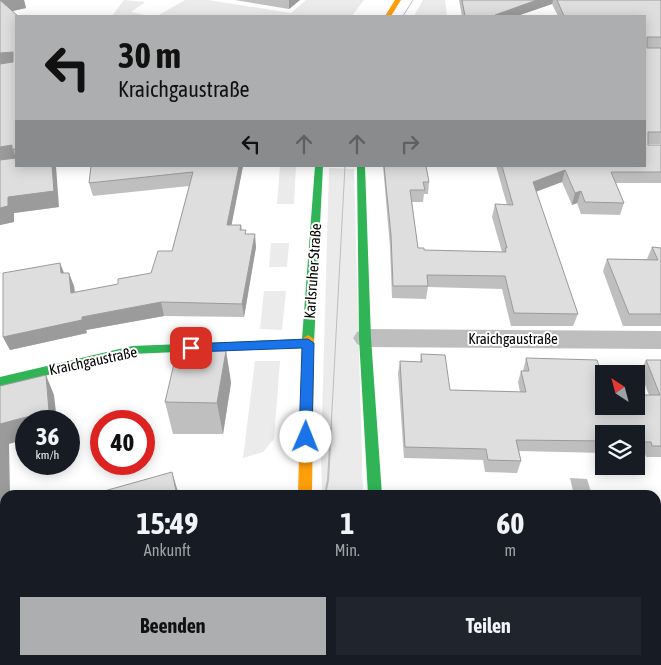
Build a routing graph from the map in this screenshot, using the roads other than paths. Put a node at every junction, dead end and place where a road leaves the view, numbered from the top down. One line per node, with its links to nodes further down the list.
1 (398, 0): 2 (street)
2 (389, 15)
3 (319, 167): 7 (street, Karlsruher Straße)
4 (361, 167): 5 (street)
5 (365, 338): 6 (street, Kraichgaustraße); 10 (street)
6 (661, 340)
7 (308, 343): 8 (street, Kraichgaustraße); 9 (street, Karlsruher Straße)
8 (0, 382)
9 (306, 490)
10 (375, 490)

